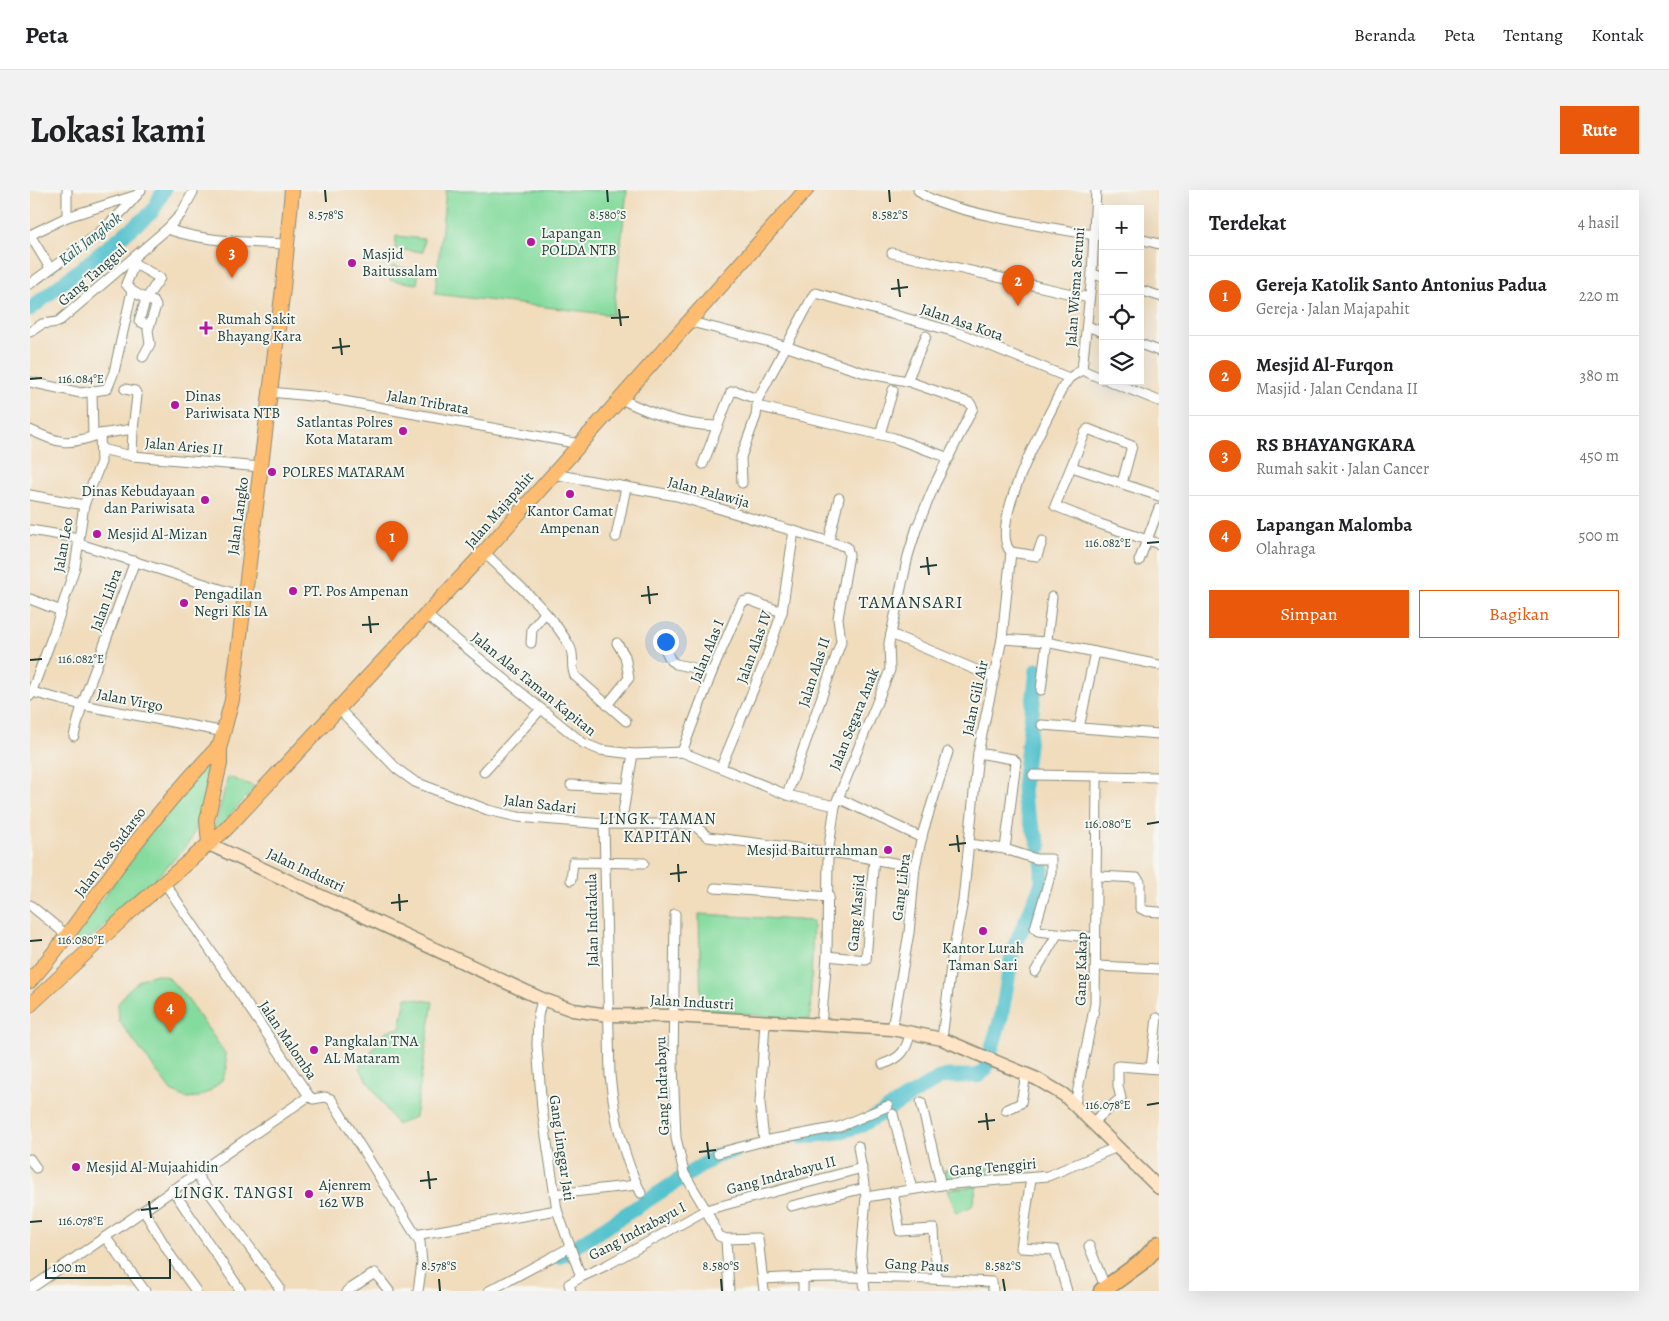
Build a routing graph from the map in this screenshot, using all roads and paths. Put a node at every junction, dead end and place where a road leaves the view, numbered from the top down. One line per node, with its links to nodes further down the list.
1 (67, 190): 8 (street)
2 (194, 190): 9 (street, Gang Tanggul)
3 (292, 190): 13 (main road, Jalan Langko)
4 (806, 190): 26 (main road, Jalan Majapahit)
5 (918, 190): 10 (street)
6 (1096, 190): 10 (street, Jalan Wisma Seruni)
7 (139, 192): 8 (street); 17 (street)
8 (67, 217): 11 (street)
9 (167, 229): 13 (street); 16 (street, Gang Tanggul)
10 (1097, 231): 18 (street, Jalan Wisma Seruni)
11 (30, 235): 17 (street)
12 (1144, 240): 14 (street)
13 (286, 244): 43 (main road, Jalan Langko)
14 (1159, 244)
15 (892, 253): 24 (street)
16 (132, 262): 21 (street); 25 (street); 29 (street, Gang Tanggul)
17 (50, 268): 20 (street)
18 (1092, 274): 19 (street); 24 (street, Jalan Wisma Seruni)
19 (1099, 277)
20 (30, 284)
21 (132, 291): 25 (street); 44 (street)
22 (1144, 291): 23 (street)
23 (1159, 296)
24 (1089, 298): 27 (street, Jalan Wisma Seruni)
25 (146, 299): 34 (street)
26 (691, 322): 32 (street); 45 (main road, Jalan Majapahit)
27 (1087, 326): 28 (street); 35 (street, Jalan Wisma Seruni)
28 (1099, 330)
29 (30, 332)
30 (926, 336): 38 (street)
31 (1144, 345): 33 (street)
32 (785, 346): 37 (street, Jalan Asa Kota); 38 (street); 46 (street, Jalan Asa Kota)
33 (1159, 351)
34 (143, 357)
35 (1082, 370): 36 (street); 37 (street)
36 (1099, 376)
37 (1069, 378): 78 (street, Jalan Gili Air)
38 (907, 381): 56 (street, Jalan Segara Anak)
39 (30, 382): 44 (street)
40 (1120, 385): 47 (street)
41 (125, 389): 49 (street, Jalan Aries II)
42 (893, 390): 51 (street)
43 (270, 392): 53 (street, Jalan Tribrata); 59 (main road, Jalan Langko)
44 (92, 393): 52 (street, Jalan Leo)
45 (621, 399): 48 (street); 53 (main road, Jalan Majapahit)
46 (756, 401): 48 (street); 51 (street); 62 (street, Jalan Asa Kota)
47 (1159, 401)
48 (716, 426): 57 (street)
49 (133, 429): 52 (street); 55 (street, Jalan Aries II)
50 (30, 430): 52 (street)
51 (880, 434): 56 (street)
52 (96, 435): 54 (street, Jalan Leo)
53 (580, 444): 60 (main road, Jalan Majapahit)
54 (101, 449): 55 (street); 67 (street, Jalan Leo)
55 (132, 456): 59 (street, Jalan Aries II)
56 (949, 458): 89 (street, Jalan Segara Anak)
57 (703, 464)
58 (1072, 466): 61 (street); 61 (street); 73 (street)
59 (261, 467): 83 (main road, Jalan Langko)
60 (552, 474): 63 (street, Jalan Palawija); 77 (main road, Jalan Majapahit)
61 (1122, 483): 65 (street)
62 (742, 484)
63 (626, 487): 70 (street, Jalan Palawija); 71 (street)
64 (30, 495): 67 (street)
65 (1159, 496)
66 (839, 498): 72 (street)
67 (84, 505): 74 (street, Jalan Leo)
68 (1159, 508): 73 (street)
69 (30, 530): 74 (street)
70 (794, 530): 72 (street, Jalan Palawija); 86 (street, Jalan Alas IV)
71 (616, 537)
72 (829, 540): 79 (street, Jalan Palawija)
73 (1147, 540): 76 (street); 80 (street)
74 (79, 541): 81 (street); 85 (street, Jalan Leo)
75 (1042, 541): 78 (street)
76 (1159, 544)
77 (484, 552): 87 (street); 88 (main road, Jalan Majapahit)
78 (1011, 552): 90 (street, Jalan Gili Air)
79 (849, 555): 123 (street, Jalan Alas II)
80 (1139, 560)
81 (135, 561): 83 (street); 101 (street, Jalan Libra)
82 (1052, 596): 92 (street)
83 (244, 597): 108 (main road, Jalan Langko)
84 (30, 599): 85 (street)
85 (61, 611): 100 (street, Jalan Leo)
86 (782, 612): 97 (street, Jalan Alas I); 116 (street, Jalan Alas IV)
87 (545, 613): 93 (street); 102 (street)
88 (425, 614): 103 (main road, Jalan Majapahit); 104 (street, Jalan Alas Taman Kapitan)
89 (891, 634): 98 (street); 124 (street, Jalan Segara Anak)
90 (1002, 639): 92 (street); 98 (street, Jalan Gili Air)
91 (617, 642): 102 (street)
92 (1046, 642): 95 (street); 99 (street)
93 (531, 643)
94 (664, 647): 97 (street)
95 (1095, 652): 96 (street); 107 (street)
96 (1159, 665)
97 (712, 672): 112 (street, Jalan Alas I)
98 (993, 677): 114 (street, Jalan Gili Air)
99 (1041, 690)
100 (31, 694): 101 (street, Jalan Virgo)
101 (82, 705): 108 (street, Jalan Virgo); 110 (street, Jalan Libra)
102 (607, 705): 105 (street)
103 (338, 708): 125 (street, Jalan Sadari); 128 (main road, Jalan Majapahit)
104 (541, 709): 115 (street, Jalan Alas Taman Kapitan); 117 (street)
105 (626, 721)
106 (1042, 725): 107 (street)
107 (1079, 728): 109 (street)
108 (225, 732): 111 (main road, Jalan Langko)
109 (1159, 734)
110 (74, 736)
111 (220, 745): 128 (main road, Jalan Langko); 146 (main road, Jalan Yos Sudarso)
112 (682, 752): 115 (street, Jalan Alas Taman Kapitan); 116 (street, Jalan Alas Taman Kapitan)
113 (948, 752): 127 (street, Gang Libra)
114 (978, 753): 129 (street, Jalan Gili Air); 130 (street)
115 (633, 754): 122 (street)
116 (722, 767): 123 (street, Jalan Alas Taman Kapitan)
117 (484, 772)
118 (1033, 775): 120 (street)
119 (1159, 777): 120 (street)
120 (1097, 778): 136 (street, Gang Kakap)
121 (570, 785): 122 (street)
122 (626, 788): 126 (street)
123 (787, 794): 124 (street, Jalan Alas Taman Kapitan)
124 (836, 802): 127 (street); 131 (street, Jalan Segara Anak)
125 (604, 824): 126 (street, Jalan Sadari); 133 (street, Jalan Indrakula)
126 (621, 824): 131 (street, Jalan Sadari)
127 (922, 838): 135 (street, Gang Libra)
128 (209, 844): 138 (main road); 153 (street, Jalan Industri)
129 (969, 844): 130 (street); 162 (street, Jalan Gili Air)
130 (1005, 849): 144 (street)
131 (828, 853): 132 (street, Gang Masjid); 140 (street, Jalan Segara Anak)
132 (874, 858): 135 (street, Gang Masjid); 147 (street, Gang Masjid)
133 (605, 863): 134 (street); 137 (street); 155 (street, Jalan Indrakula)
134 (644, 863)
135 (915, 867): 160 (street, Gang Libra)
136 (1098, 876): 142 (street); 145 (street, Gang Kakap)
137 (571, 880)
138 (164, 882): 148 (main road); 166 (street, Jalan Malomba)
139 (714, 888): 140 (street)
140 (828, 897): 147 (street, Jalan Segara Anak)
141 (30, 905): 146 (street)
142 (1159, 912)
143 (675, 914): 156 (street, Gang Indrabayu)
144 (1058, 933): 145 (street); 151 (street)
145 (1095, 938): 149 (street, Gang Kakap)
146 (65, 941): 148 (main road); 152 (main road, Jalan Yos Sudarso)
147 (827, 956): 159 (street, Jalan Segara Anak)
148 (79, 961): 154 (main road)
149 (1097, 966): 150 (street); 168 (street, Gang Kakap)
150 (1159, 969)
151 (1035, 972)
152 (30, 981)
153 (542, 999): 155 (street, Jalan Industri); 186 (street, Gang Linggar Jati)
154 (30, 1005)
155 (608, 1015): 156 (street, Jalan Industri); 186 (street, Jalan Indrakula)
156 (674, 1016): 158 (street, Jalan Industri); 189 (street, Gang Indrabayu)
157 (1157, 1018): 164 (street)
158 (765, 1022): 159 (street, Jalan Industri); 171 (street)
159 (821, 1026): 160 (street, Jalan Industri)
160 (892, 1029): 161 (street, Jalan Industri)
161 (911, 1032): 162 (street, Jalan Industri); 163 (street)
162 (942, 1039): 165 (street, Jalan Industri)
163 (883, 1064)
164 (1155, 1068): 170 (street)
165 (1026, 1074): 168 (street, Jalan Industri); 169 (street)
166 (309, 1096): 178 (street, Jalan Malomba); 191 (street)
167 (921, 1102): 180 (street)
168 (1075, 1104): 170 (street, Jalan Industri)
169 (1006, 1110)
170 (1093, 1122): 173 (street, Jalan Industri)
171 (764, 1141): 174 (street); 183 (street)
172 (858, 1146): 177 (street)
173 (1117, 1147): 179 (street, Gang Tenggiri); 181 (street, Jalan Industri)
174 (718, 1153)
175 (30, 1159): 176 (street)
176 (36, 1168)
177 (862, 1168): 184 (street); 189 (street, Gang Indrabayu II)
178 (196, 1173): 182 (street, Jalan Malomba); 207 (street)
179 (1031, 1178): 180 (street, Gang Tenggiri); 218 (street)
180 (941, 1185): 183 (street, Gang Tenggiri)
181 (1159, 1188)
182 (172, 1189): 190 (street, Jalan Malomba); 206 (street)
183 (912, 1189): 185 (street, Gang Tenggiri)
184 (865, 1192): 185 (street, Gang Tenggiri); 187 (street, Gang Tenggiri); 197 (street)
185 (893, 1192): 201 (street)
186 (555, 1194): 188 (street, Gang Linggar Jati)
187 (791, 1206)
188 (557, 1210): 191 (street); 196 (street, Gang Linggar Jati)
189 (706, 1210): 192 (street, Gang Indrabayu); 198 (street, Gang Indrabayu I)
190 (144, 1211): 193 (street, Jalan Malomba); 205 (street)
191 (415, 1235): 210 (street)
192 (722, 1237): 200 (street); 213 (street)
193 (106, 1238): 203 (street, Jalan Malomba); 204 (street)
194 (1159, 1244): 202 (highway)
195 (1089, 1246): 202 (street)
196 (570, 1250): 198 (street, Gang Linggar Jati); 211 (street)
197 (862, 1276): 199 (street, Gang Paus); 201 (street, Gang Paus); 216 (street)
198 (581, 1277): 212 (street)
199 (803, 1277): 200 (street, Gang Paus); 215 (street)
200 (764, 1279): 214 (street)
201 (937, 1279): 217 (street, Gang Paus)
202 (1112, 1288)
203 (30, 1289)
204 (145, 1291)
205 (196, 1291)
206 (241, 1291)
207 (279, 1291)
208 (347, 1291): 209 (street)
209 (389, 1291)
210 (419, 1291)
211 (489, 1291)
212 (572, 1291)
213 (729, 1291)
214 (764, 1291)
215 (803, 1291)
216 (865, 1291)
217 (993, 1291)
218 (1067, 1291)

